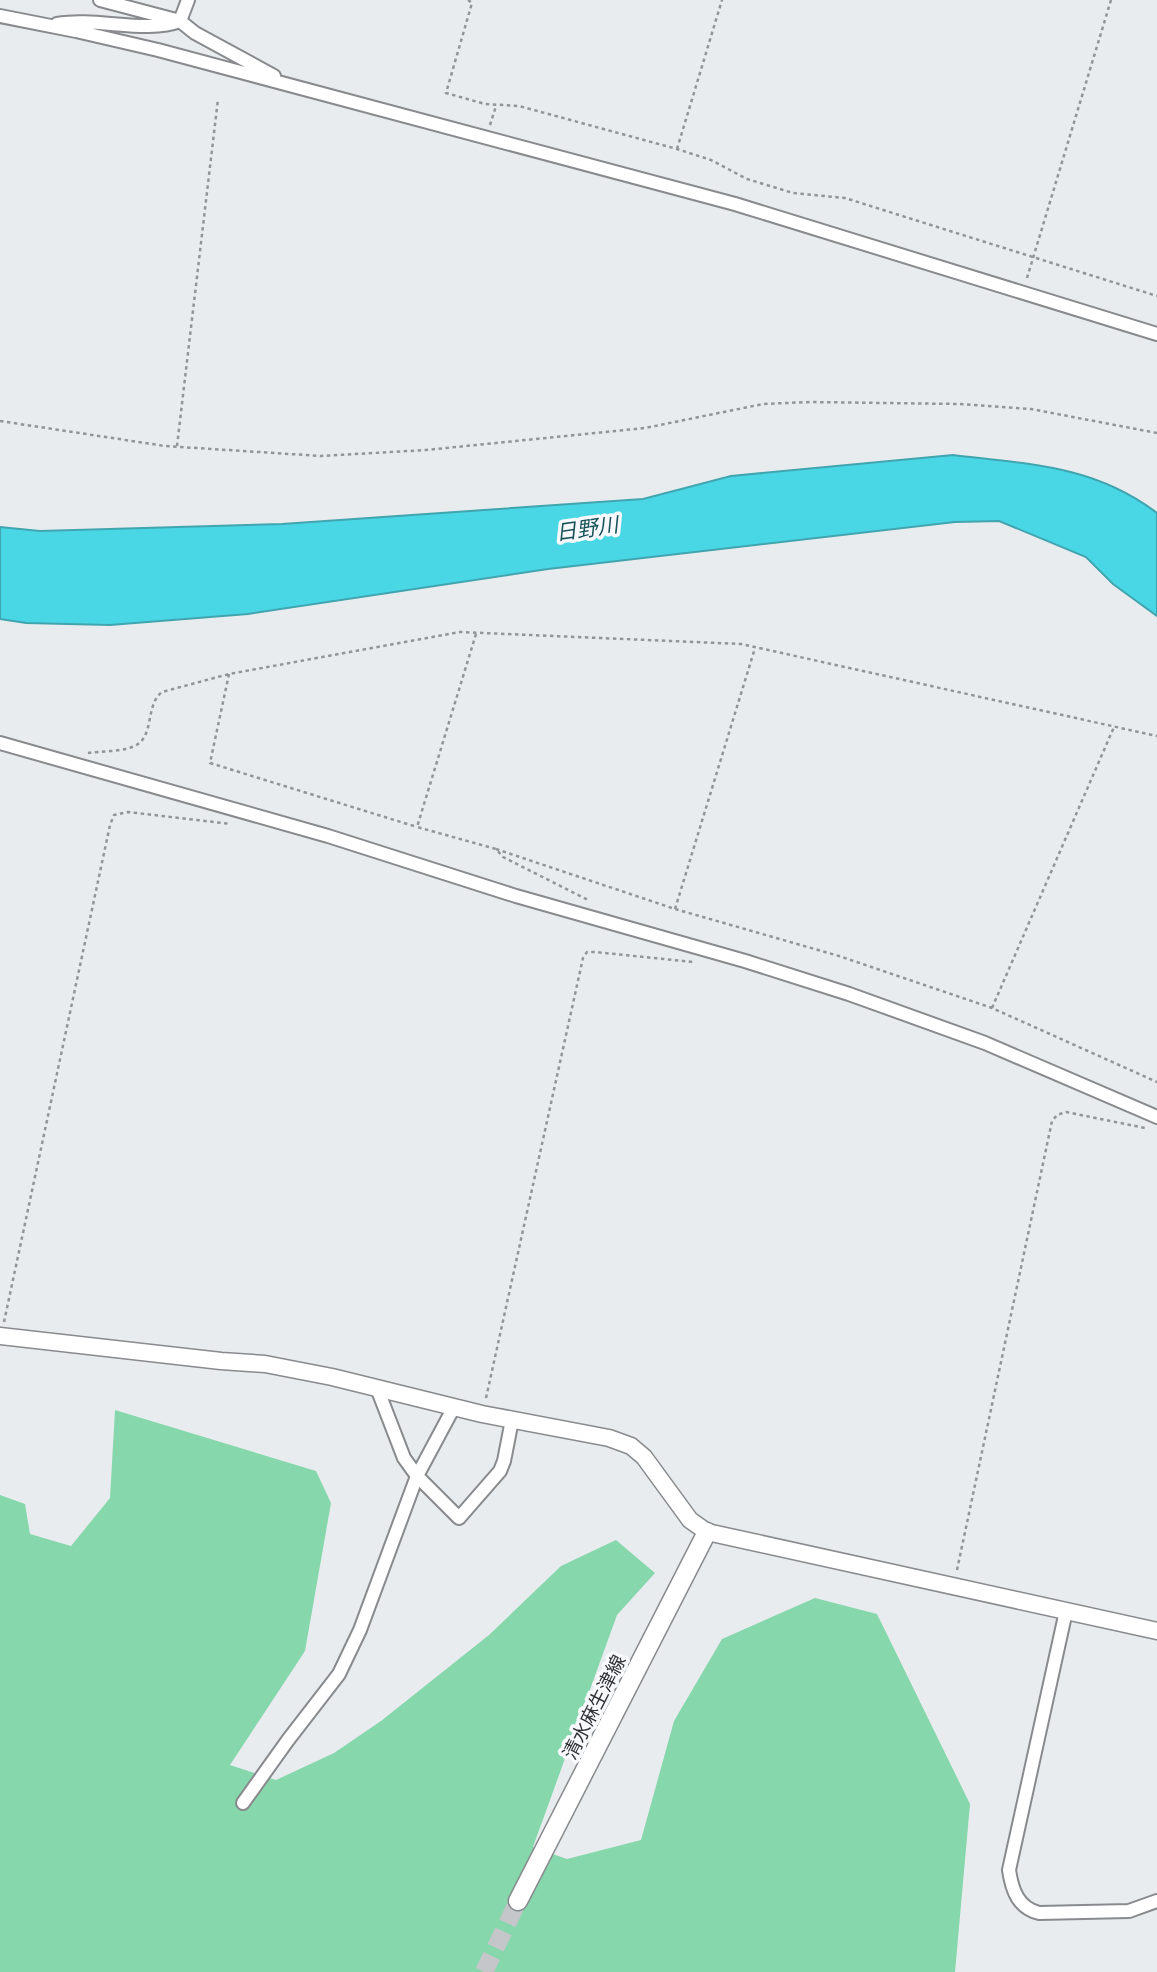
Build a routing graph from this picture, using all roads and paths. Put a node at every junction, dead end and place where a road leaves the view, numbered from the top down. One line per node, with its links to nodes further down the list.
1 (188, 0): 7 (street)
2 (467, 0): 11 (path)
3 (722, 0): 13 (path)
4 (1111, 0): 14 (path)
5 (106, 1): 7 (street)
6 (0, 16): 8 (street)
7 (180, 21): 8 (street); 9 (street)
8 (49, 26): 9 (street)
9 (295, 87): 12 (street)
10 (218, 99): 20 (path)
11 (496, 106): 12 (path); 13 (path)
12 (486, 138): 15 (street)
13 (677, 149): 14 (path)
14 (1034, 257): 15 (path); 16 (path)
15 (1022, 292): 17 (street)
16 (1157, 296)
17 (1157, 334)
18 (0, 421): 20 (path)
19 (1157, 433): 20 (path)
20 (177, 446)
21 (476, 634): 22 (path); 23 (path); 29 (path)
22 (755, 647): 24 (path); 32 (path)
23 (229, 674): 27 (path); 29 (path)
24 (1114, 727): 25 (path); 34 (path)
25 (1157, 736)
26 (0, 743): 36 (street)
27 (81, 754)
28 (235, 825): 38 (path)
29 (417, 827): 30 (path)
30 (496, 849): 31 (path); 32 (path)
31 (589, 901)
32 (675, 909): 34 (path)
33 (694, 962): 41 (path)
34 (992, 1008): 35 (path)
35 (1157, 1082)
36 (1157, 1118)
37 (1144, 1128): 45 (path)
38 (0, 1336): 39 (street)
39 (377, 1388): 40 (street); 43 (street)
40 (454, 1408): 41 (street); 43 (street)
41 (482, 1414): 42 (street)
42 (512, 1420): 43 (street); 44 (street)
43 (417, 1476): 48 (street)
44 (707, 1532): 45 (street); 50 (main road, 清水麻生津線)
45 (953, 1587): 46 (street)
46 (1066, 1611): 47 (street); 49 (street)
47 (1157, 1631)
48 (243, 1803)
49 (1157, 1901)
50 (519, 1902)

